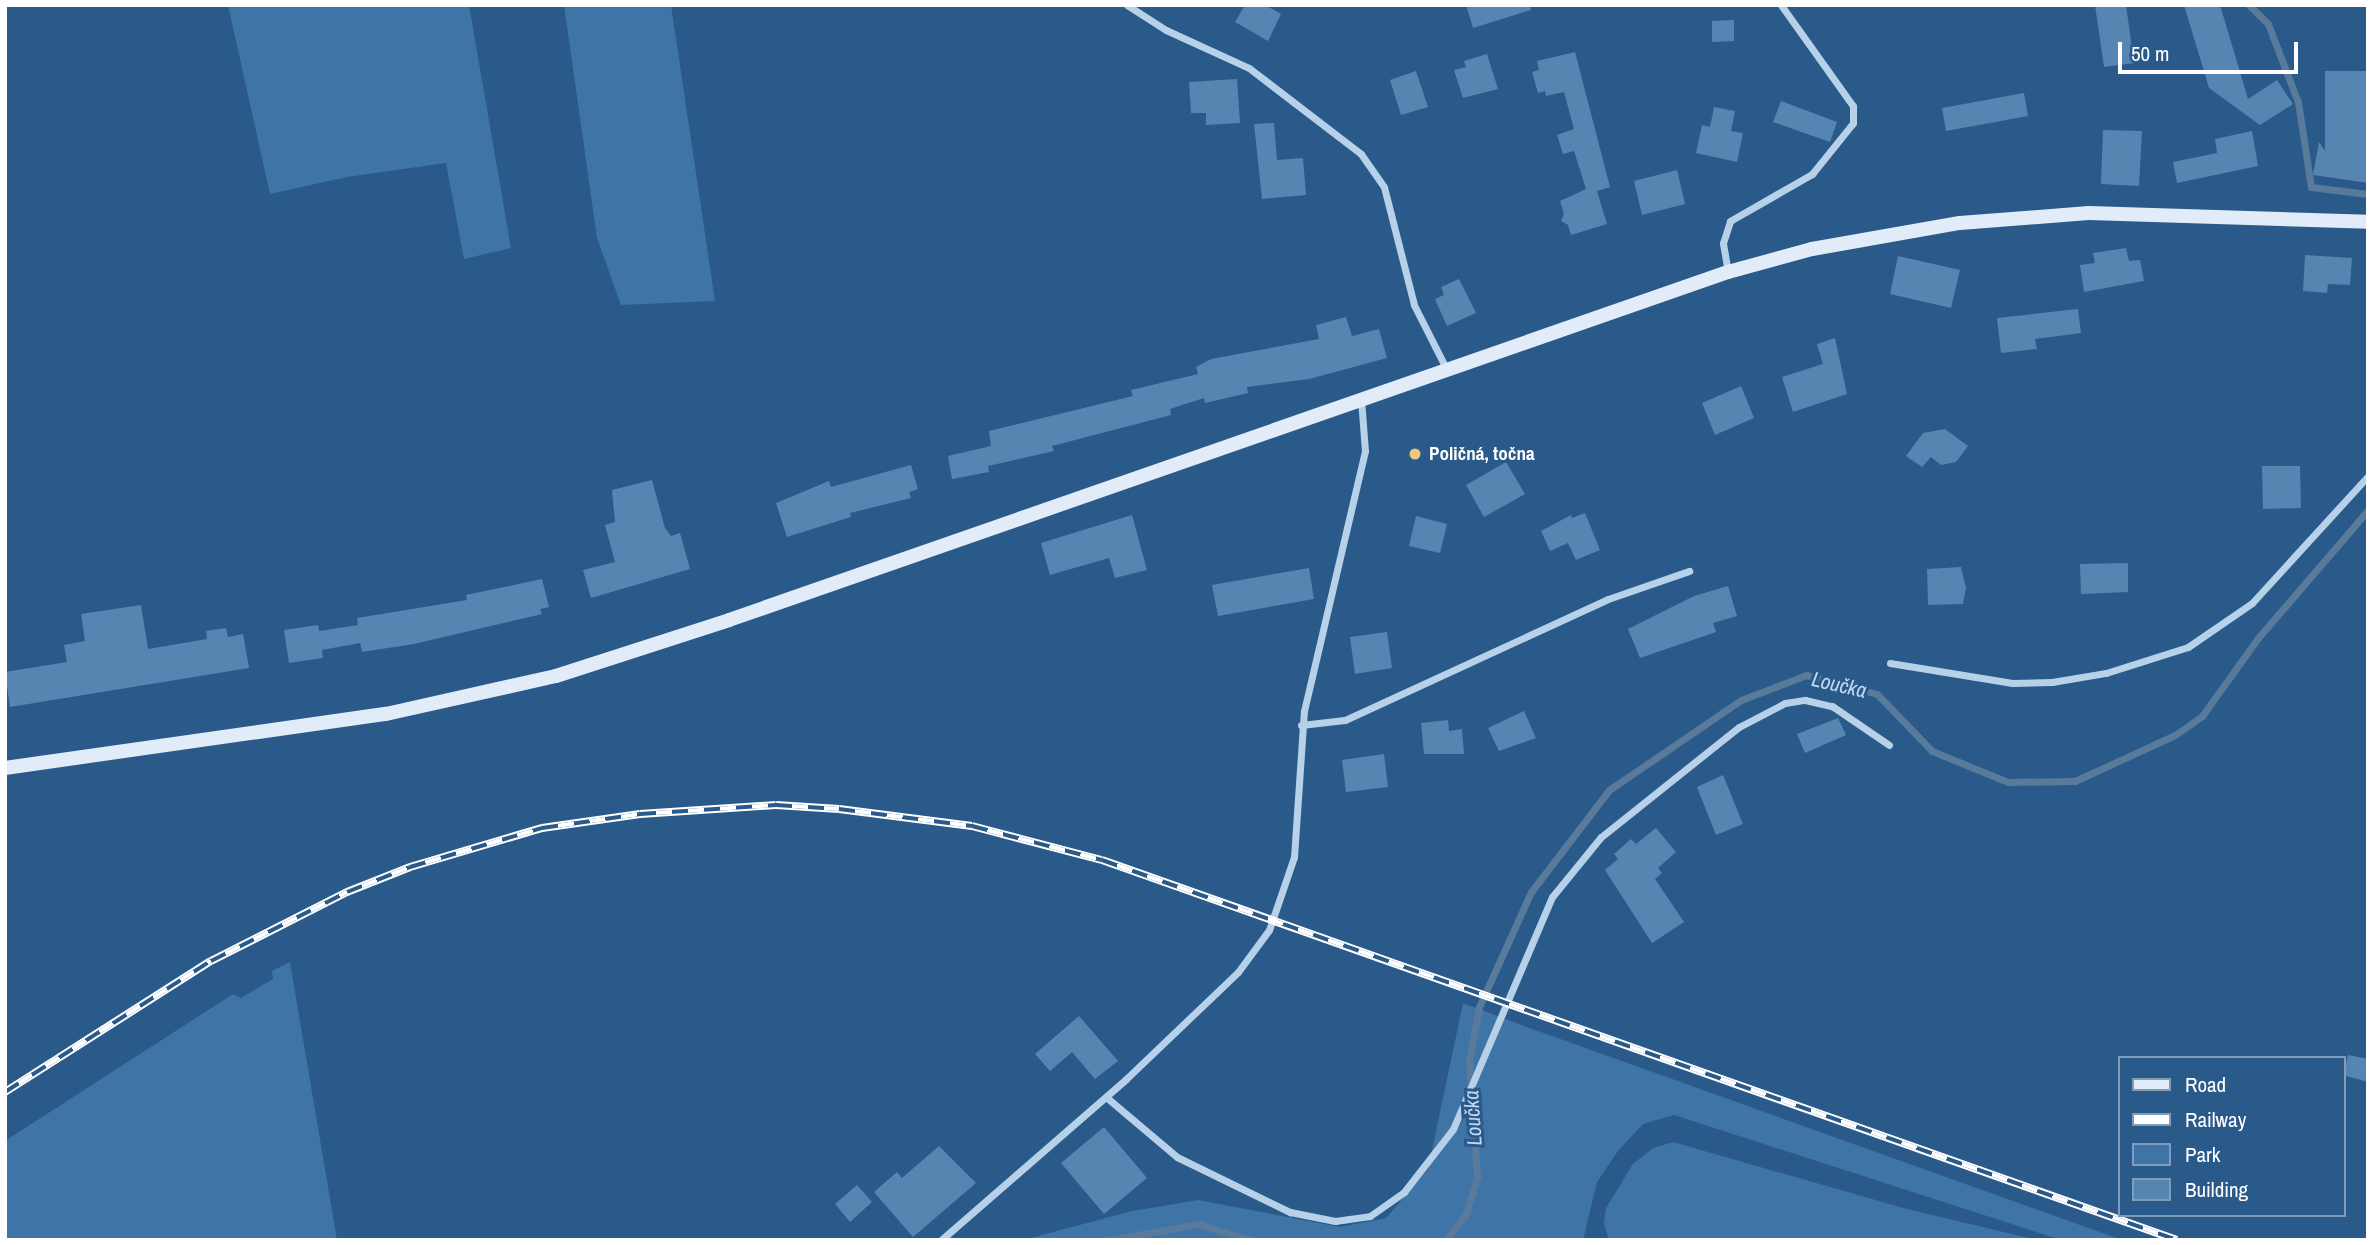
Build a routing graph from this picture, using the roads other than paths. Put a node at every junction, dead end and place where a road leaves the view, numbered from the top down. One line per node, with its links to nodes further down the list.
1 (1126, 5): 5 (street)
2 (1781, 5): 4 (street)
3 (2368, 222): 4 (main road)
4 (1728, 272): 5 (main road)
5 (1446, 368): 6 (main road)
6 (1360, 398): 10 (street); 12 (main road)
7 (2368, 476): 9 (street)
8 (1689, 571): 10 (street)
9 (1890, 663)
10 (1301, 725): 13 (street)
11 (1889, 745): 13 (street)
12 (5, 768)
13 (1106, 1097): 14 (street)
14 (941, 1240)

